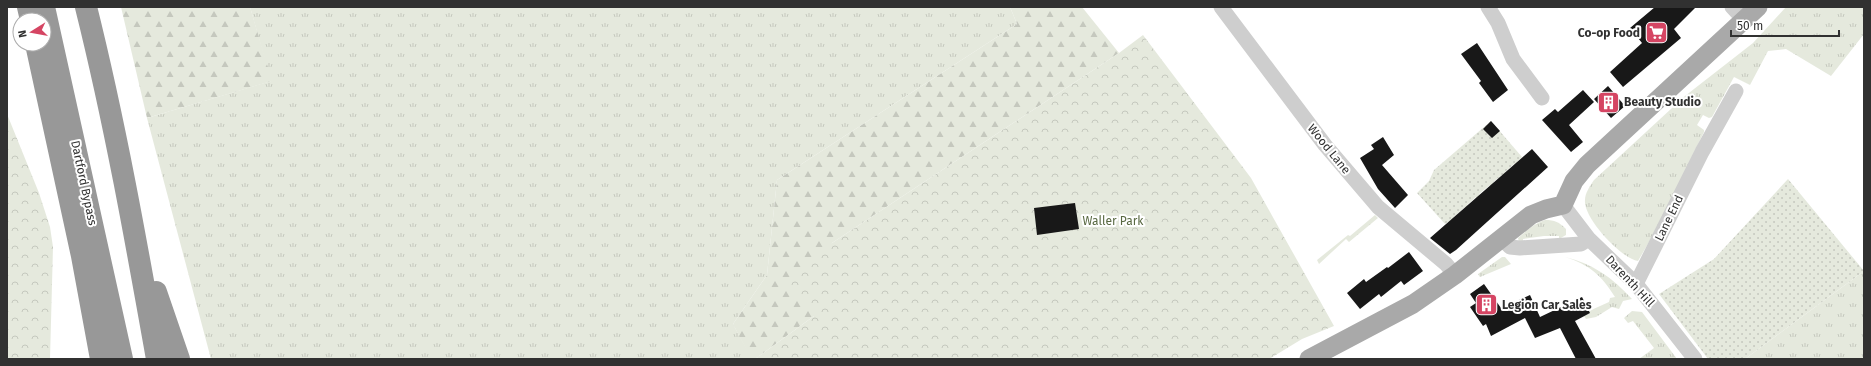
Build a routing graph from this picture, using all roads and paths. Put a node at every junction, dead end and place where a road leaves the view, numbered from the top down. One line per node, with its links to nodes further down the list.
1 (44, 7): 18 (highway, Dartford Bypass)
2 (86, 7): 12 (highway)
3 (1221, 7): 15 (street, Wood Lane)
4 (1488, 7): 10 (street)
5 (1732, 7): 7 (street)
6 (1758, 7): 7 (main road)
7 (1745, 20): 11 (main road)
8 (38, 52): 17 (highway)
9 (1736, 91): 16 (street, Lane End)
10 (1542, 98)
11 (1563, 205): 13 (street, Darenth Hill); 14 (main road)
12 (134, 231): 19 (highway); 20 (highway)
13 (1589, 239): 14 (street); 16 (street, Darenth Hill)
14 (1502, 240): 15 (main road)
15 (1455, 275): 21 (main road)
16 (1636, 284): 22 (street, Darenth Hill)
17 (101, 359)
18 (122, 359)
19 (157, 359)
20 (179, 359)
21 (1309, 359)
22 (1696, 359)

